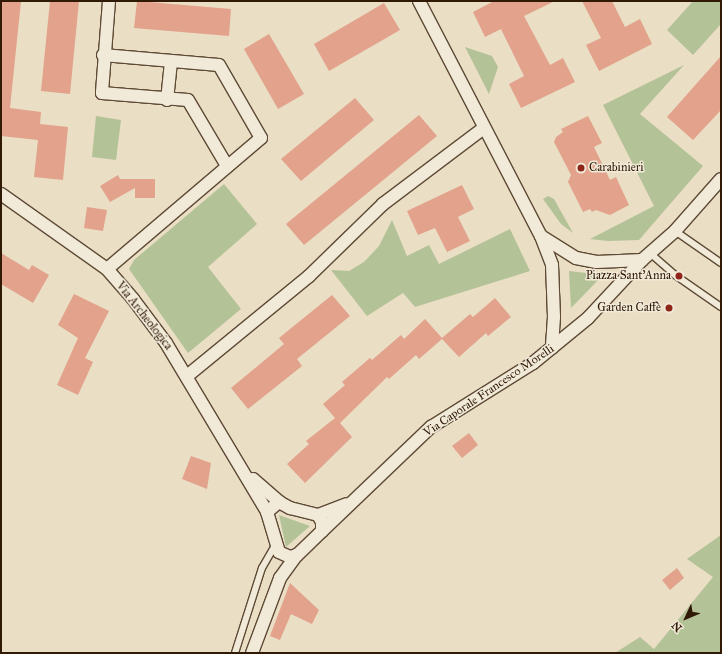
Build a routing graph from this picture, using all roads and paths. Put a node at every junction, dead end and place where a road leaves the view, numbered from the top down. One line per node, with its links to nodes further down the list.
1 (109, 1): 3 (street)
2 (420, 1): 6 (street)
3 (104, 49): 4 (street); 5 (street)
4 (171, 61): 5 (street); 7 (street)
5 (167, 100): 7 (street)
6 (484, 128): 11 (street); 17 (street)
7 (227, 166): 14 (street)
8 (721, 179): 10 (street, Via Caporale Francesco Morelli)
9 (1, 194): 14 (street, Via Archeologica)
10 (675, 231): 12 (street, Via Caporale Francesco Morelli); 13 (lane)
11 (541, 236): 12 (street); 16 (street)
12 (646, 257): 15 (lane); 16 (street, Via Caporale Francesco Morelli)
13 (721, 263)
14 (106, 269): 17 (street, Via Archeologica)
15 (721, 307)
16 (552, 348): 19 (street, Via Caporale Francesco Morelli)
17 (187, 376): 18 (street, Via Archeologica)
18 (247, 474): 20 (street); 21 (street)
19 (356, 499): 22 (street); 23 (street, Via Caporale Francesco Morelli)
20 (279, 502): 21 (street); 22 (street)
21 (267, 512): 24 (street)
22 (318, 515): 23 (street)
23 (322, 531): 25 (street, Via Caporale Francesco Morelli)
24 (278, 547): 25 (street); 26 (street); 27 (lane)
25 (297, 555): 26 (street, Via Caporale Francesco Morelli)
26 (280, 578): 28 (street)
27 (235, 653)
28 (252, 653)

